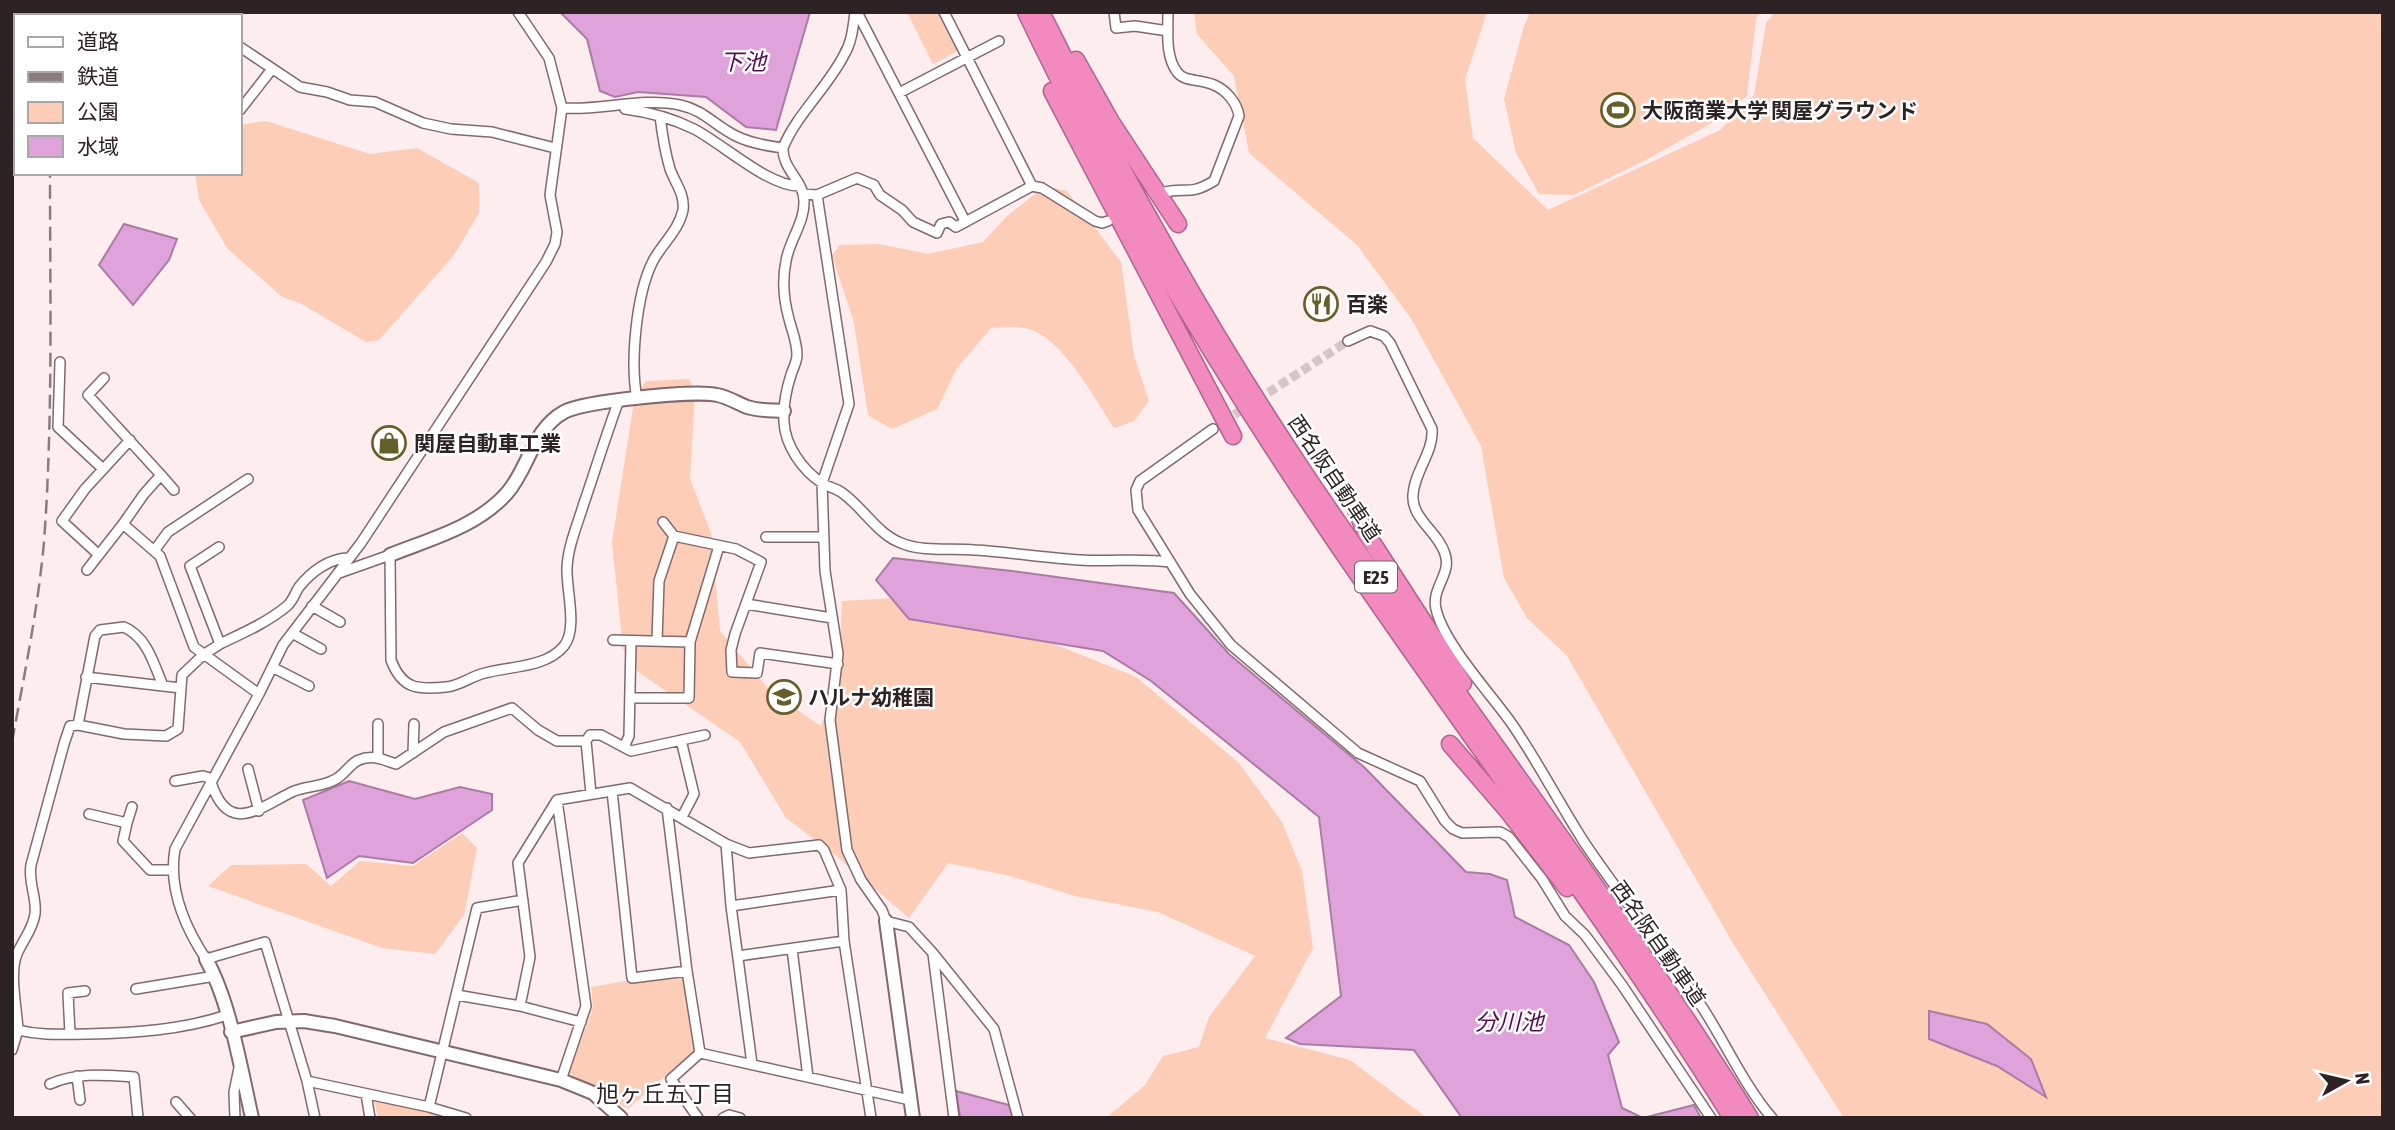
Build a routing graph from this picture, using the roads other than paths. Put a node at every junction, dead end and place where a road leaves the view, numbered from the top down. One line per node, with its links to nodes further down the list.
1 (518, 12): 18 (street)
2 (856, 12): 15 (street); 21 (street)
3 (944, 12): 12 (street)
4 (1026, 12): 14 (highway, 西名阪自動車道 / E25)
5 (1041, 12): 98 (highway, 西名阪自動車道 / E25)
6 (1049, 12): 28 (highway)
7 (1114, 12): 9 (street)
8 (1168, 12): 9 (street)
9 (1168, 31): 24 (street)
10 (999, 41): 12 (street)
11 (242, 48): 13 (street)
12 (967, 59): 15 (street); 22 (street)
13 (272, 69): 16 (street); 20 (street)
14 (1055, 73): 36 (highway); 106 (highway, 西名阪自動車道 / E25)
15 (899, 93): 26 (street)
16 (242, 107)
17 (613, 107): 18 (street); 19 (street); 21 (street)
18 (562, 108): 20 (street)
19 (660, 116): 23 (street); 32 (street)
20 (555, 148): 54 (street)
21 (783, 148): 23 (street)
22 (1032, 186): 26 (street); 27 (street)
23 (802, 190): 25 (street); 34 (street)
24 (1164, 192)
25 (817, 195): 26 (street); 41 (street)
26 (965, 221)
27 (1108, 221)
28 (1178, 224)
29 (1348, 341): 159 (street)
30 (60, 362): 38 (street)
31 (104, 378): 37 (street)
32 (638, 399): 33 (street); 34 (street)
33 (619, 400): 53 (street); 53 (street)
34 (784, 411): 41 (street)
35 (1213, 429): 55 (street)
36 (1233, 436)
37 (130, 440): 38 (street); 39 (street)
38 (103, 469): 52 (street)
39 (161, 475): 42 (street); 45 (street)
40 (248, 479): 51 (street)
41 (822, 483): 48 (street); 55 (street)
42 (174, 489)
43 (1356, 510): 98 (highway)
44 (663, 522): 46 (street)
45 (123, 524): 51 (street); 52 (street)
46 (674, 536): 49 (street); 65 (street)
47 (766, 537): 48 (street)
48 (823, 537): 60 (street)
49 (719, 546): 58 (street); 66 (street)
50 (219, 547): 67 (street)
51 (154, 551): 69 (street)
52 (99, 555): 56 (street)
53 (390, 555): 57 (street)
54 (349, 558): 57 (street); 67 (street)
55 (1170, 562): 156 (street)
56 (87, 570)
57 (337, 573): 59 (street)
58 (747, 604): 60 (street); 70 (street)
59 (312, 606): 61 (street); 62 (street)
60 (832, 618): 70 (street)
61 (340, 622)
62 (292, 633): 68 (street); 71 (street)
63 (613, 640): 64 (street)
64 (631, 641): 65 (street); 77 (street)
65 (657, 641): 66 (street)
66 (690, 642): 77 (street)
67 (220, 644): 69 (street)
68 (321, 649)
69 (203, 655): 75 (street); 76 (street)
70 (838, 664): 107 (street)
71 (272, 667): 74 (street); 76 (street)
72 (86, 677): 73 (street); 73 (street); 80 (street)
73 (163, 686): 75 (street)
74 (309, 686)
75 (181, 688): 80 (street)
76 (251, 689): 90 (street)
77 (630, 698): 85 (street)
78 (377, 724): 87 (street)
79 (414, 724): 86 (street)
80 (78, 725): 122 (street)
81 (705, 735): 82 (street)
82 (681, 740): 85 (street); 99 (street)
83 (586, 741): 85 (street); 86 (street); 92 (street)
84 (1450, 744): 106 (highway)
85 (624, 747)
86 (414, 753): 87 (street)
87 (378, 758): 96 (street)
88 (248, 769): 96 (street)
89 (175, 781): 90 (street)
90 (212, 781): 96 (street); 102 (street)
91 (612, 791): 92 (street); 95 (street); 113 (street)
92 (592, 794): 93 (street)
93 (557, 800): 104 (street); 121 (street)
94 (132, 807): 100 (street)
95 (667, 808): 99 (street); 113 (street)
96 (259, 811)
97 (89, 814): 100 (street)
98 (1543, 814): 158 (highway, 西名阪自動車道 / E25)
99 (682, 817): 101 (street)
100 (128, 823): 102 (street)
101 (726, 844): 103 (street); 105 (street)
102 (172, 870): 112 (street)
103 (841, 890): 105 (street); 108 (street)
104 (523, 900): 117 (street); 118 (street)
105 (731, 906): 111 (street)
106 (1602, 919): 157 (highway, 西名阪自動車道 / E25)
107 (886, 921): 110 (street); 138 (street)
108 (844, 941): 109 (street); 135 (street)
109 (792, 949): 111 (street); 131 (street)
110 (932, 952): 154 (street); 155 (street)
111 (738, 956): 128 (street)
112 (206, 959): 114 (street); 120 (street)
113 (687, 971): 127 (street)
114 (215, 976): 115 (street); 119 (street)
115 (136, 989)
116 (85, 991): 124 (street)
117 (457, 995): 118 (street); 126 (street)
118 (520, 1006): 121 (street)
119 (227, 1015): 123 (street); 124 (street)
120 (289, 1021): 123 (street); 126 (street); 133 (street)
121 (581, 1022): 132 (street)
122 (18, 1030): 124 (street); 125 (street)
123 (231, 1032): 129 (street)
124 (70, 1034)
125 (12, 1050)
126 (443, 1053): 132 (street); 140 (street)
127 (700, 1053): 128 (street); 149 (street)
128 (752, 1064): 131 (street)
129 (240, 1067): 143 (street); 144 (street)
130 (77, 1076): 134 (street); 137 (street); 141 (street)
131 (808, 1077): 135 (street)
132 (561, 1080): 148 (street)
133 (307, 1081): 136 (street); 145 (street)
134 (50, 1084)
135 (868, 1092): 138 (street); 152 (street)
136 (366, 1094): 140 (street); 146 (street)
137 (80, 1100)
138 (910, 1100): 153 (street)
139 (176, 1102): 142 (street)
140 (429, 1107): 147 (street)
141 (138, 1118)
142 (190, 1118)
143 (235, 1118)
144 (252, 1118)
145 (315, 1118)
146 (370, 1118)
147 (466, 1118)
148 (621, 1118)
149 (698, 1118)
150 (723, 1118): 151 (street)
151 (740, 1118)
152 (871, 1118)
153 (913, 1118)
154 (954, 1118)
155 (1018, 1118)
156 (1711, 1118)
157 (1732, 1118)
158 (1750, 1118)
159 (1772, 1118)

